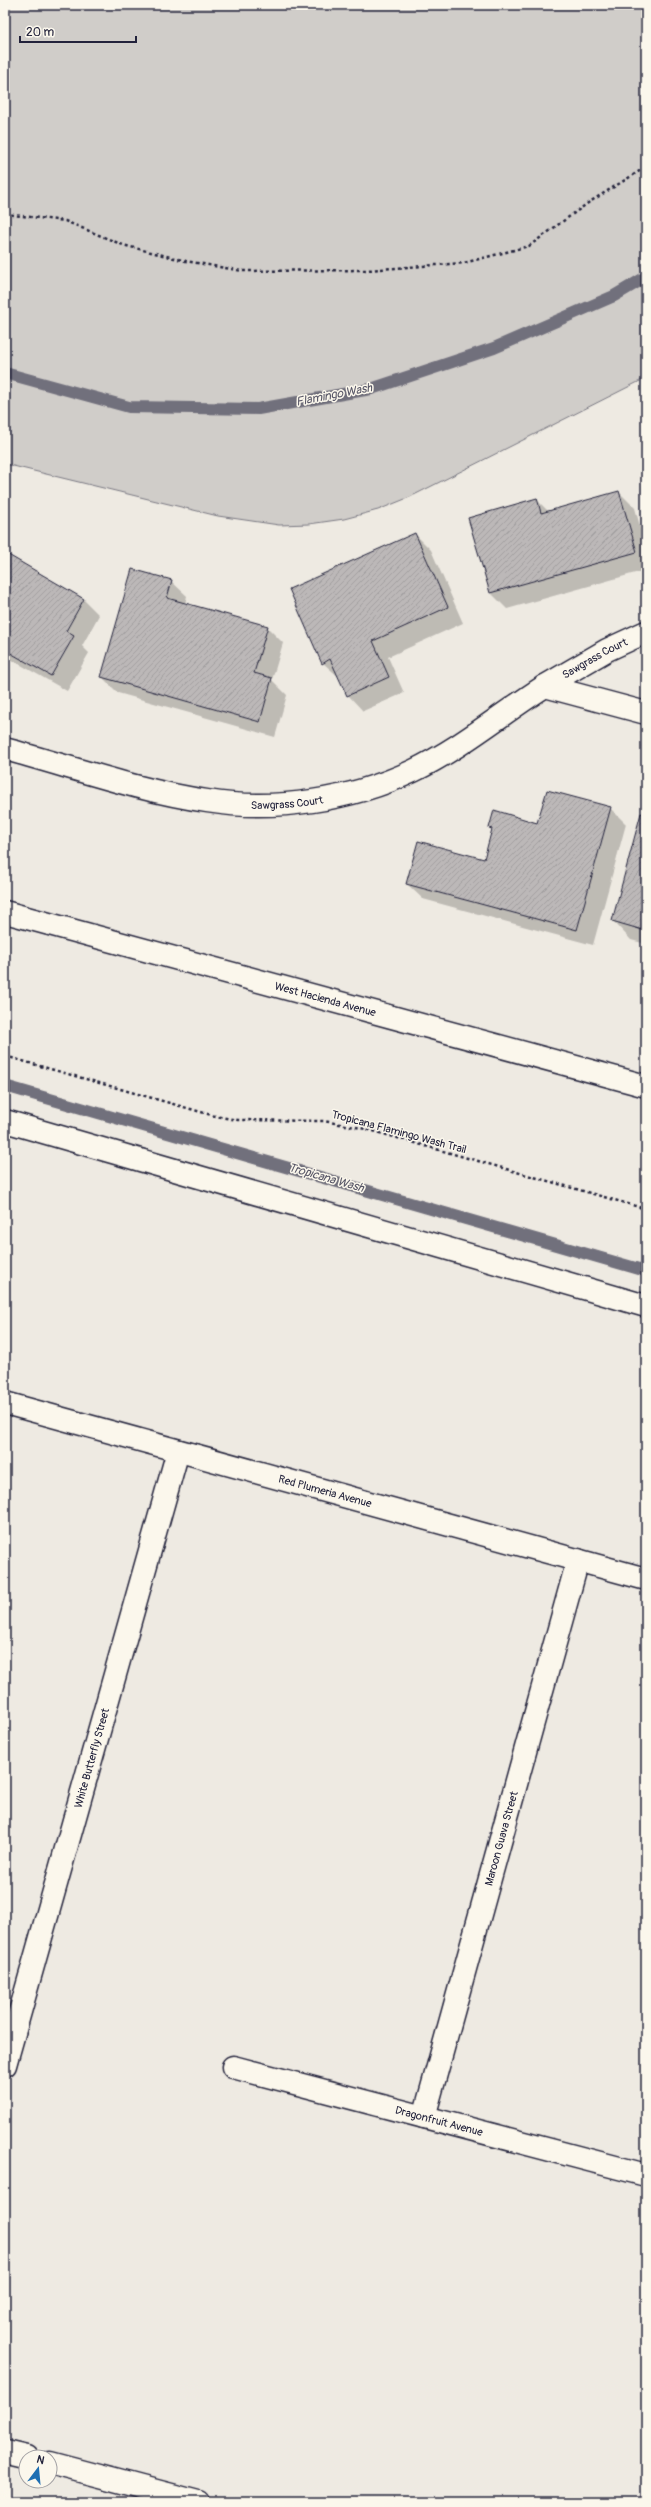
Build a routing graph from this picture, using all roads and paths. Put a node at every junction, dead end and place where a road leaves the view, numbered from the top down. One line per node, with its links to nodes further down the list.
1 (646, 167): 2 (path)
2 (5, 214)
3 (646, 632): 4 (street, Sawgrass Court)
4 (545, 686): 5 (street, Sawgrass Court); 6 (street, Sawgrass Court)
5 (646, 713)
6 (5, 749)
7 (5, 912): 9 (street, West Hacienda Avenue)
8 (5, 1056): 11 (path, Tropicana Flamingo Wash Trail)
9 (646, 1086)
10 (5, 1121): 12 (street)
11 (646, 1209)
12 (646, 1306)
13 (5, 1403): 14 (street, Red Plumeria Avenue)
14 (178, 1451): 15 (street, Red Plumeria Avenue); 17 (street, White Butterfly Street)
15 (578, 1560): 16 (street, Red Plumeria Avenue); 19 (street, Maroon Guava Street)
16 (646, 1579)
17 (5, 2065)
18 (233, 2067): 19 (street, Dragonfruit Avenue)
19 (424, 2117): 20 (street, Dragonfruit Avenue)
20 (646, 2175)
21 (5, 2452): 22 (street)
22 (18, 2455)
23 (58, 2465): 24 (street)
24 (198, 2502)

